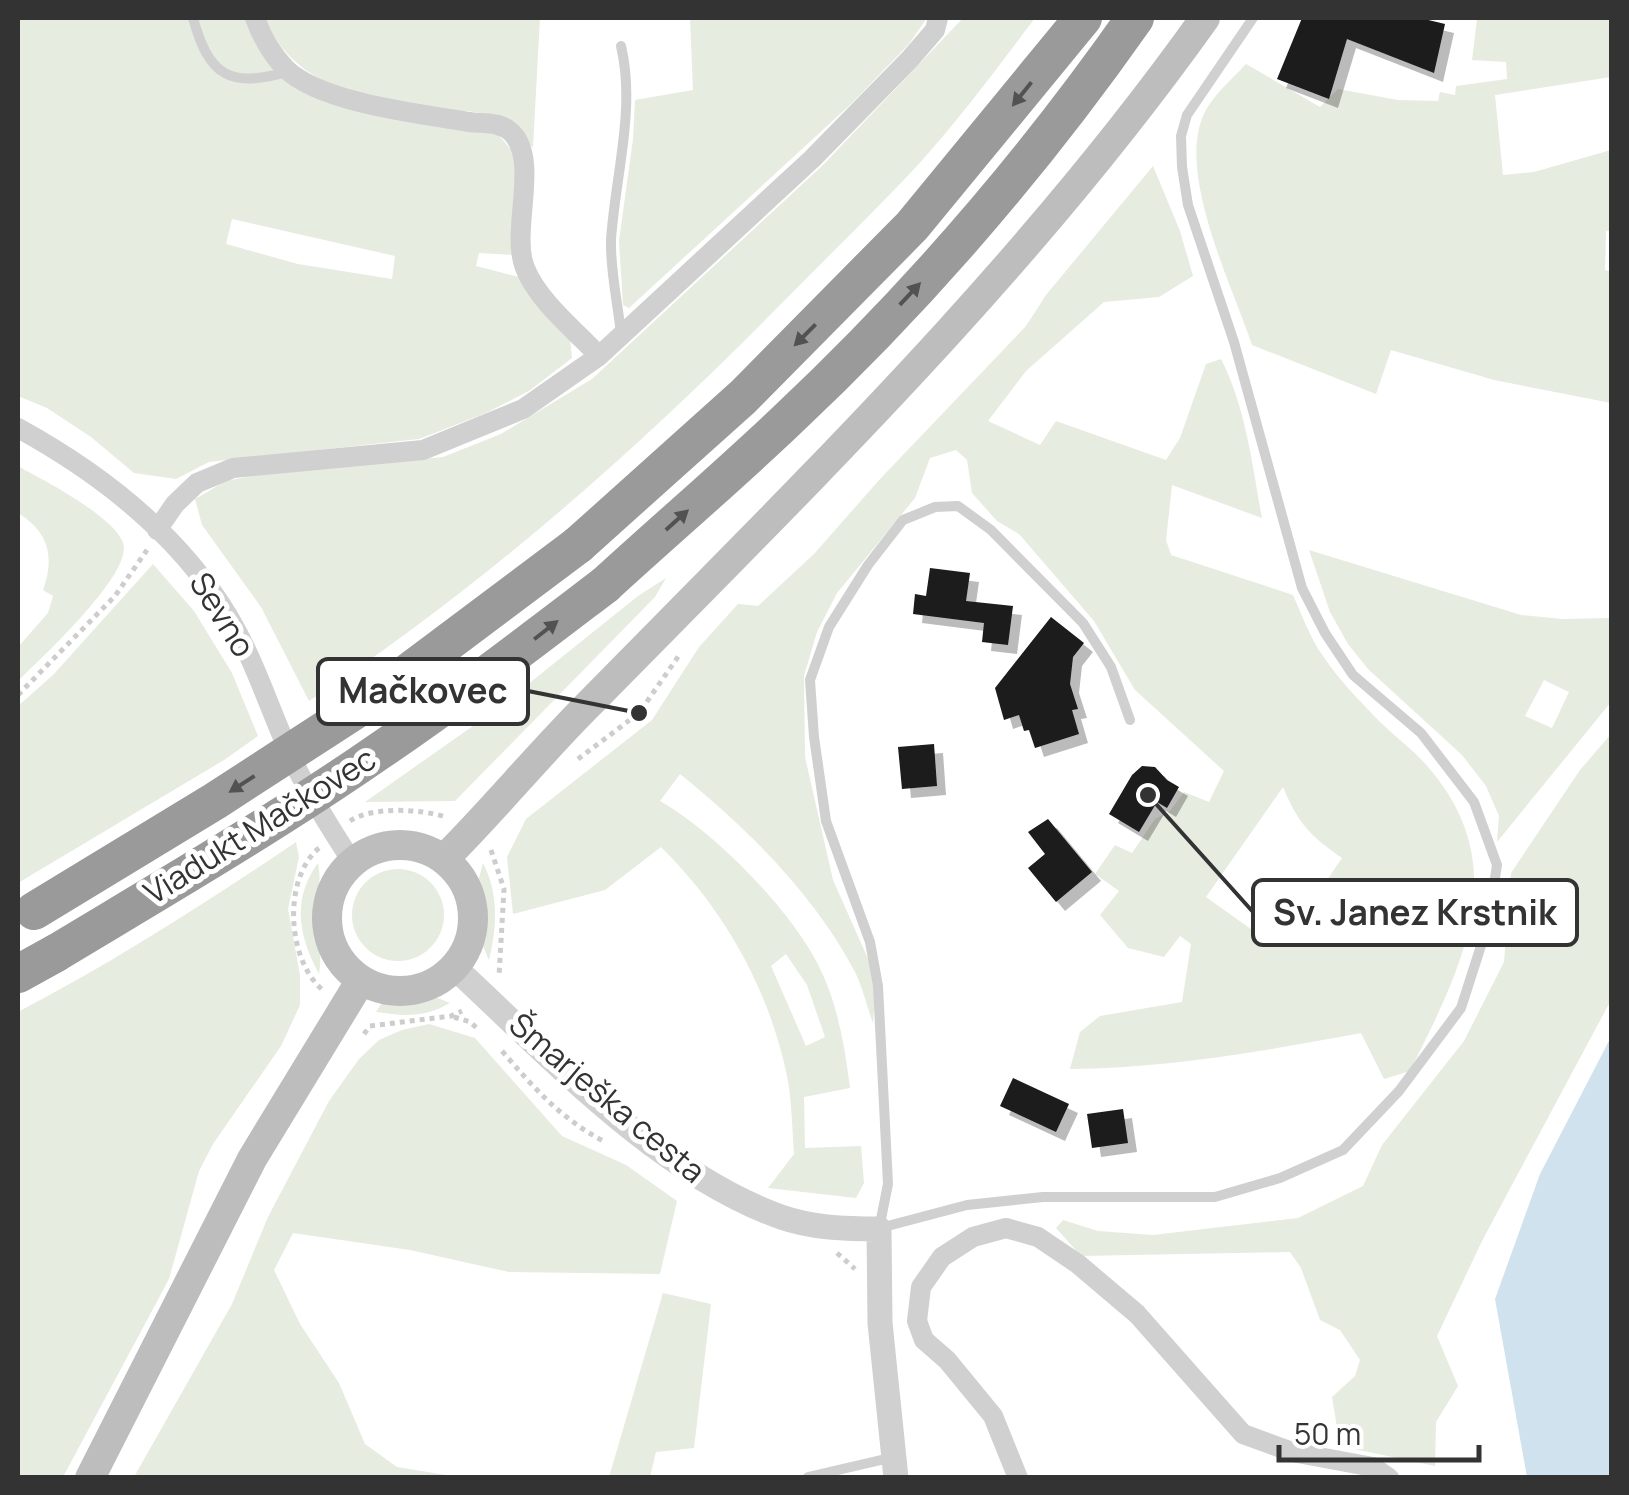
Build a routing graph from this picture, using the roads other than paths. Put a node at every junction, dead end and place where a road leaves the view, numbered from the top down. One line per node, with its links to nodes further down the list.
1 (193, 18): 9 (lane)
2 (255, 18): 9 (street)
3 (938, 18): 10 (street)
4 (1083, 18): 17 (highway, Viadukt Mačkovec, one-way to 17, bridge)
5 (1135, 18): 19 (highway, Viadukt Mačkovec, one-way to 5, bridge)
6 (1205, 18): 15 (main road)
7 (1253, 18): 21 (lane)
8 (621, 46): 10 (lane)
9 (288, 72): 11 (street)
10 (621, 335): 11 (street)
11 (599, 356): 13 (street)
12 (18, 428): 13 (street, Sevno)
13 (157, 530): 16 (street, Sevno)
14 (1130, 720): 21 (lane)
15 (444, 859): 16 (main road); 18 (main road)
16 (353, 863): 20 (main road)
17 (26, 916)
18 (454, 967): 20 (main road); 21 (street, Šmarješka cesta)
19 (18, 974)
20 (360, 980): 24 (main road)
21 (879, 1228): 22 (street)
22 (895, 1467): 23 (lane)
23 (808, 1477)
24 (90, 1478)
25 (1018, 1478): 26 (street)
26 (1390, 1478)

